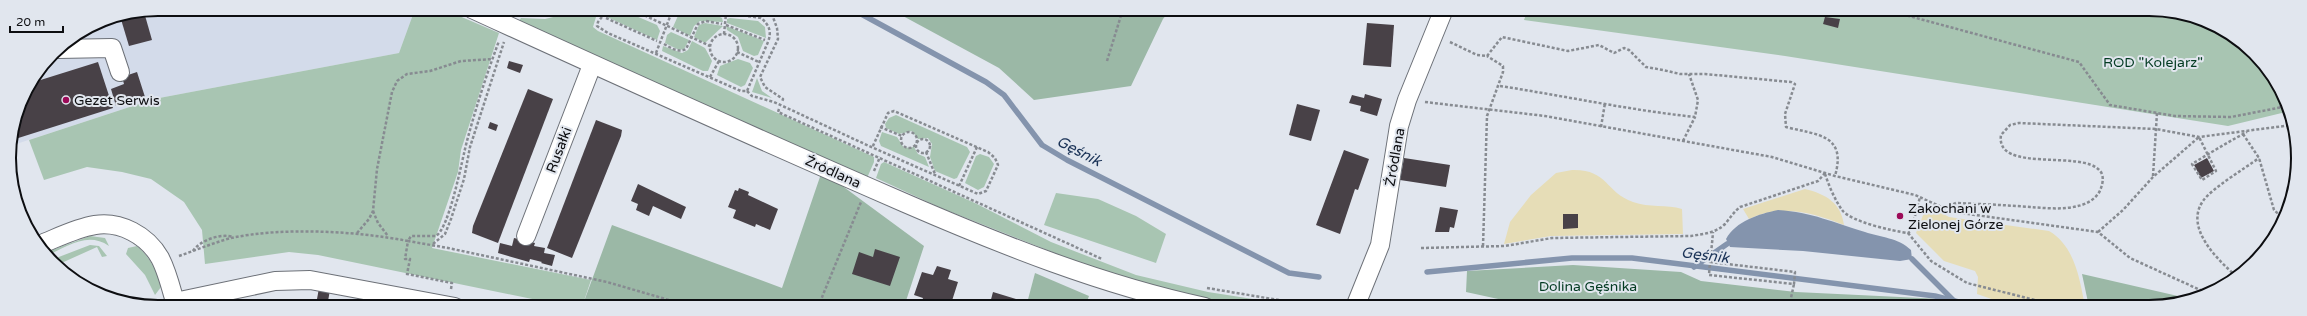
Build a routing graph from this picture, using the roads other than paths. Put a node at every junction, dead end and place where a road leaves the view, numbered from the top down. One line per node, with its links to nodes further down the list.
1 (487, 16): 4 (street, Źródlana)
2 (1441, 16): 12 (street, Źródlana)
3 (67, 49): 5 (street)
4 (592, 65): 6 (street, Rusałki); 11 (street, Źródlana)
5 (120, 72)
6 (526, 236)
7 (44, 243): 8 (street)
8 (174, 300)
9 (192, 300): 10 (street)
10 (417, 300)
11 (1180, 300)
12 (1358, 300)

